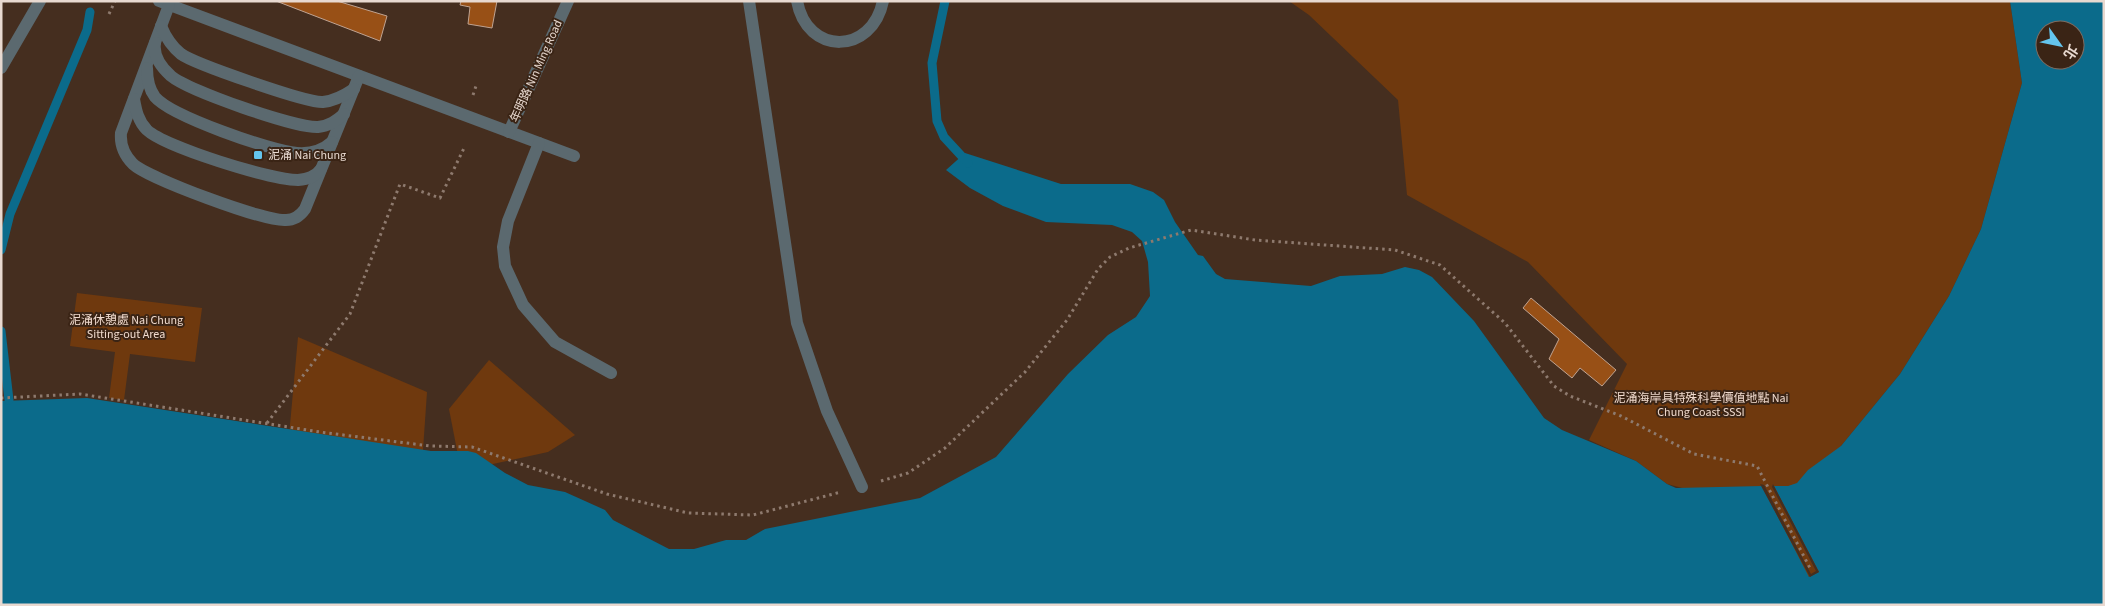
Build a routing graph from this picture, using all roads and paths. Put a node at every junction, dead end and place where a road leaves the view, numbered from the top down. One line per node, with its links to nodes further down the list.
1 (40, 1): 12 (street)
2 (115, 1): 8 (path)
3 (568, 1): 17 (street, 年明路 Nin Ming Road)
4 (749, 1): 26 (street)
5 (796, 1): 6 (street)
6 (883, 1)
7 (164, 3): 9 (street); 13 (street)
8 (109, 14)
9 (162, 26): 10 (street); 14 (street)
10 (155, 43): 11 (street); 16 (street)
11 (147, 65): 15 (street); 18 (street)
12 (1, 68)
13 (360, 76): 14 (street); 17 (street)
14 (354, 89): 16 (street)
15 (134, 99): 22 (street); 22 (street)
16 (344, 114): 18 (street)
17 (509, 132): 19 (street, 年明路 Nin Ming Road)
18 (332, 142): 22 (street)
19 (539, 144): 21 (street, 年明路 Nin Ming Road); 23 (street)
20 (465, 146): 25 (path)
21 (574, 156)
22 (321, 169)
23 (611, 372)
24 (1, 398): 25 (path)
25 (267, 424): 26 (path)
26 (862, 487): 27 (path)
27 (1811, 570)

